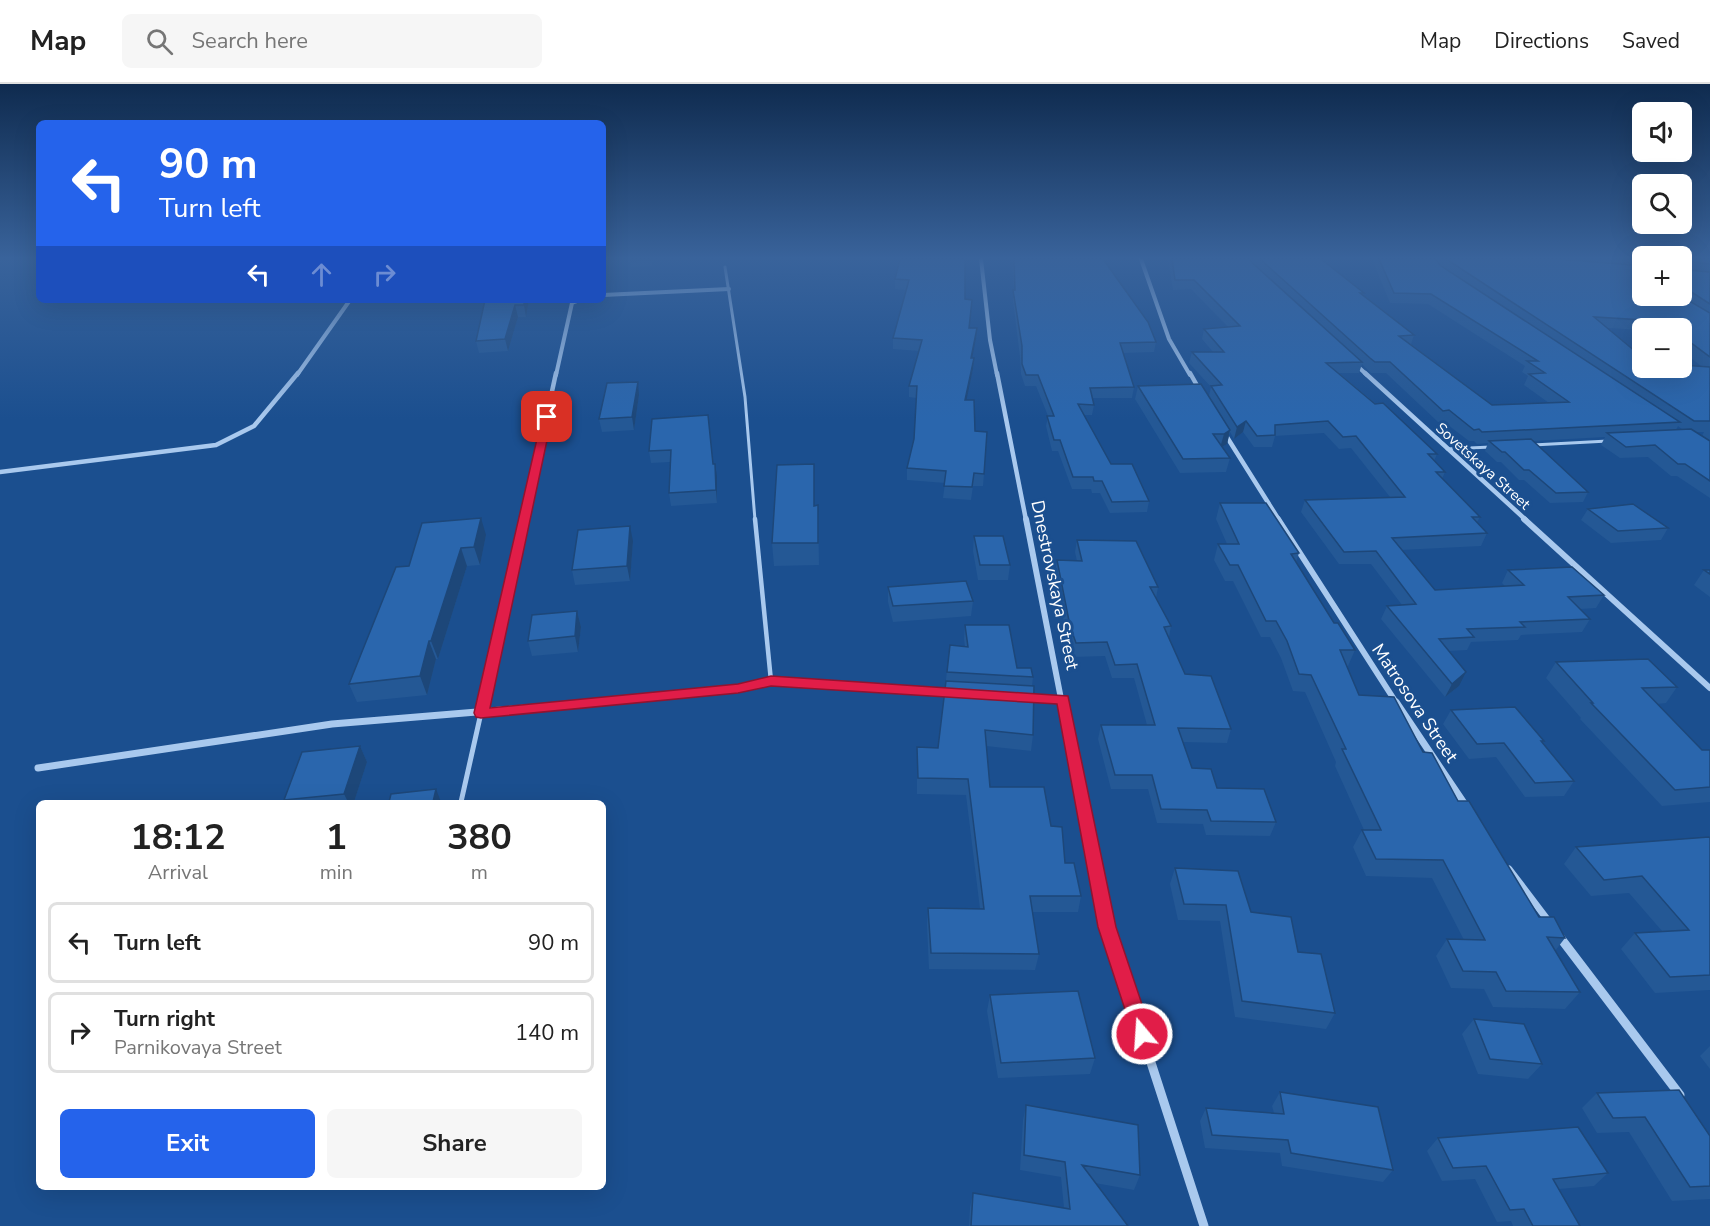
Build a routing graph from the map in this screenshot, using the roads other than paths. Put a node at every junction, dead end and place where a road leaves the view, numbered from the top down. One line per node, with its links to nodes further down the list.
1 (341, 312): 13 (street)
2 (570, 312): 19 (street)
3 (732, 312): 14 (lane)
4 (987, 312): 18 (street, Dnestrovskaya Street)
5 (1160, 312): 7 (street)
6 (1353, 362): 12 (street, Sovetskaya Street)
7 (1203, 397)
8 (1220, 426): 22 (street, Matrosova Street)
9 (1614, 440): 10 (lane)
10 (1530, 445)
11 (1494, 447): 12 (lane)
12 (1446, 449): 15 (street, Sovetskaya Street)
13 (0, 472)
14 (771, 681): 16 (street); 19 (street)
15 (1710, 688)
16 (958, 693)
17 (1017, 696): 18 (street)
18 (1063, 699): 25 (street, Dnestrovskaya Street)
19 (481, 713): 20 (street); 21 (lane)
20 (38, 768)
21 (461, 800)
22 (1471, 812)
23 (1503, 860): 24 (street)
24 (1681, 1097)
25 (1204, 1226)

